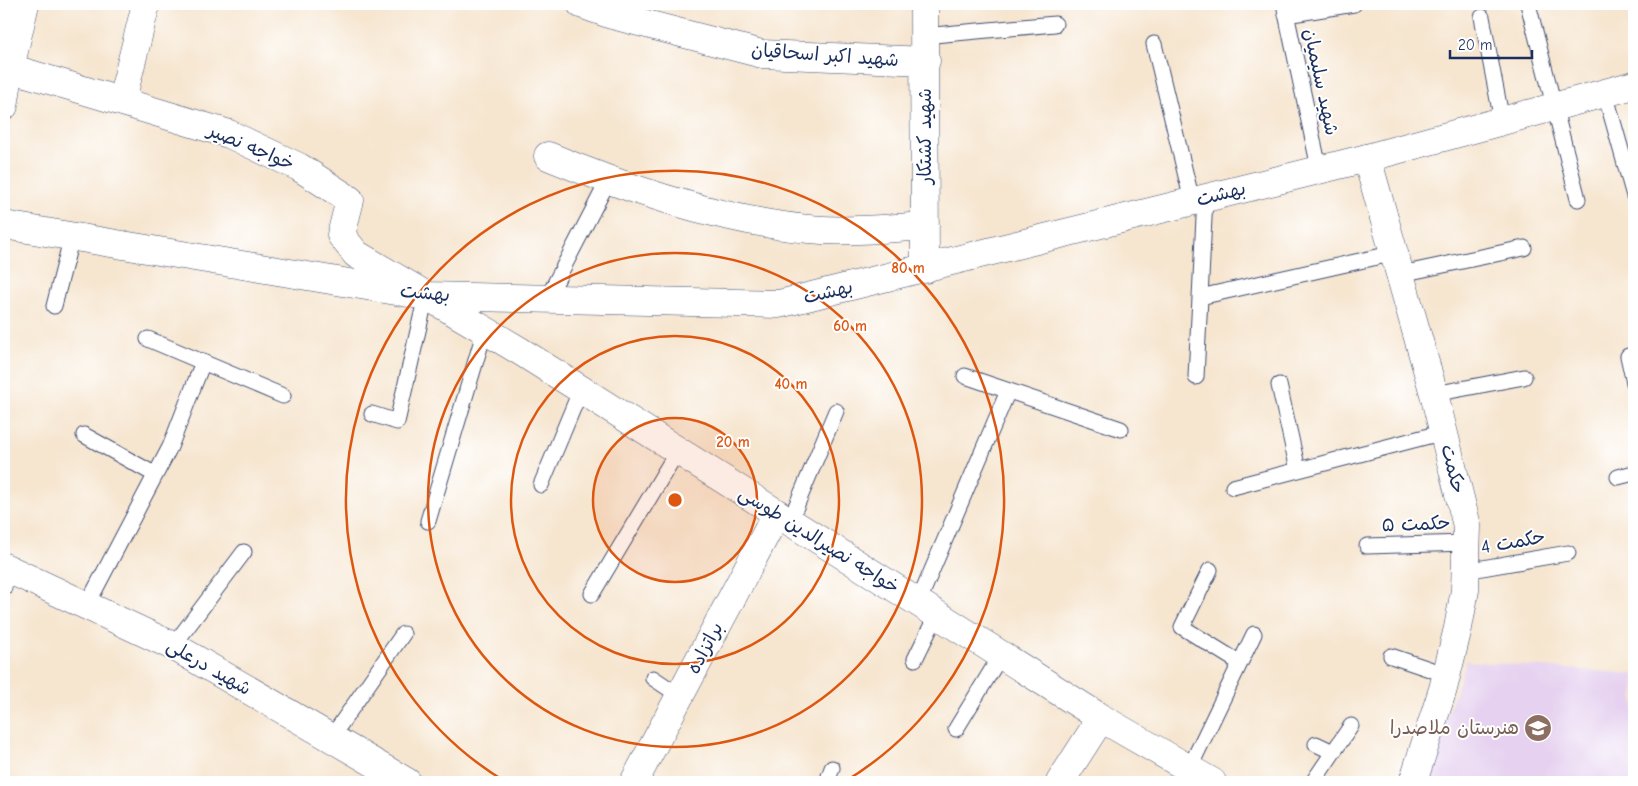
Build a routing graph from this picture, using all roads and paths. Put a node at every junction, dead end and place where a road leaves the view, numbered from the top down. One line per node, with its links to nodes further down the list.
1 (25, 4): 12 (street)
2 (146, 4): 15 (street)
3 (580, 4): 11 (street, شهید اکبر اسحاقیان)
4 (924, 4): 11 (street, شهید کشتکار)
5 (1354, 4): 7 (lane)
6 (1528, 4): 17 (lane)
7 (1285, 9): 21 (lane, شهید سلیمیان)
8 (1482, 17): 18 (lane)
9 (1054, 24): 11 (lane)
10 (1154, 44): 24 (lane)
11 (924, 49): 27 (street, شهید کشتکار)
12 (10, 68): 15 (street, خواجه نصیر); 16 (street)
13 (1634, 85): 14 (street, بهشت)
14 (1605, 93): 17 (street, بهشت); 23 (lane)
15 (122, 100): 32 (street, خواجه نصیر)
16 (4, 106)
17 (1553, 107): 18 (street, بهشت); 25 (lane)
18 (1502, 121): 20 (street, بهشت)
19 (548, 156): 22 (street)
20 (1367, 158): 21 (street, بهشت); 30 (street, حکمت)
21 (1319, 168): 24 (street, بهشت)
22 (608, 181): 27 (street); 34 (lane)
23 (1634, 196)
24 (1199, 199): 31 (street, بهشت); 33 (lane)
25 (1578, 199)
26 (4, 225): 28 (street, بهشت)
27 (925, 226): 31 (street, شهید کشتکار)
28 (72, 236): 32 (street, بهشت); 35 (lane)
29 (1524, 248): 30 (lane)
30 (1398, 263): 33 (lane); 47 (street, حکمت)
31 (925, 269): 34 (street, بهشت)
32 (426, 296): 34 (street, بهشت); 36 (street, خواجه نصیرالدین طوسی); 50 (lane)
33 (1200, 297): 41 (lane)
34 (548, 298)
35 (54, 306)
36 (485, 330): 45 (street, خواجه نصیرالدین طوسی); 62 (lane)
37 (148, 339): 39 (lane)
38 (1628, 356): 43 (lane)
39 (203, 362): 48 (lane); 57 (lane)
40 (965, 376): 46 (lane)
41 (1196, 377)
42 (1524, 378): 47 (lane)
43 (1634, 383)
44 (1279, 385): 55 (lane)
45 (581, 389): 54 (street, خواجه نصیرالدین طوسی); 59 (lane)
46 (1008, 390): 51 (lane); 72 (lane)
47 (1434, 394): 52 (street, حکمت)
48 (283, 396)
49 (836, 411): 61 (lane)
50 (372, 414)
51 (1121, 429)
52 (1444, 432): 55 (lane); 63 (street, حکمت)
53 (84, 436): 57 (lane)
54 (678, 450): 61 (street, خواجه نصیرالدین طوسی); 70 (lane)
55 (1298, 470): 60 (lane)
56 (1634, 473): 58 (lane)
57 (154, 474): 71 (lane)
58 (1618, 477)
59 (541, 485)
60 (1233, 487)
61 (783, 517): 72 (street, خواجه نصیرالدین طوسی); 82 (street, براتزاده)
62 (428, 521)
63 (1466, 543): 64 (lane, حکمت ۵); 68 (street, حکمت)
64 (1367, 546)
65 (244, 552): 75 (lane)
66 (1568, 552): 68 (lane, حکمت 4)
67 (1210, 570): 79 (lane)
68 (1465, 571): 80 (street, حکمت)
69 (5, 575): 71 (street, شهید درعلی)
70 (592, 594)
71 (87, 605): 75 (street, شهید درعلی)
72 (928, 608): 76 (street, خواجه نصیرالدین طوسی); 78 (lane)
73 (403, 634): 86 (lane)
74 (1254, 634): 79 (lane)
75 (173, 646): 86 (street, شهید درعلی)
76 (1002, 655): 83 (street, خواجه نصیرالدین طوسی); 85 (lane)
77 (1391, 656): 80 (lane)
78 (915, 658)
79 (1240, 663): 89 (lane)
80 (1447, 674): 94 (street, حکمت)
81 (653, 678): 82 (lane)
82 (680, 696): 91 (street, براتزاده)
83 (1101, 718): 89 (street, خواجه نصیرالدین طوسی); 92 (street)
84 (1351, 726): 88 (lane)
85 (956, 729)
86 (331, 738): 90 (street, شهید درعلی)
87 (1316, 744): 88 (lane)
88 (1333, 752): 93 (lane)
89 (1200, 776)
90 (407, 782)
91 (634, 782)
92 (1060, 782)
93 (1313, 782)
94 (1413, 782)

